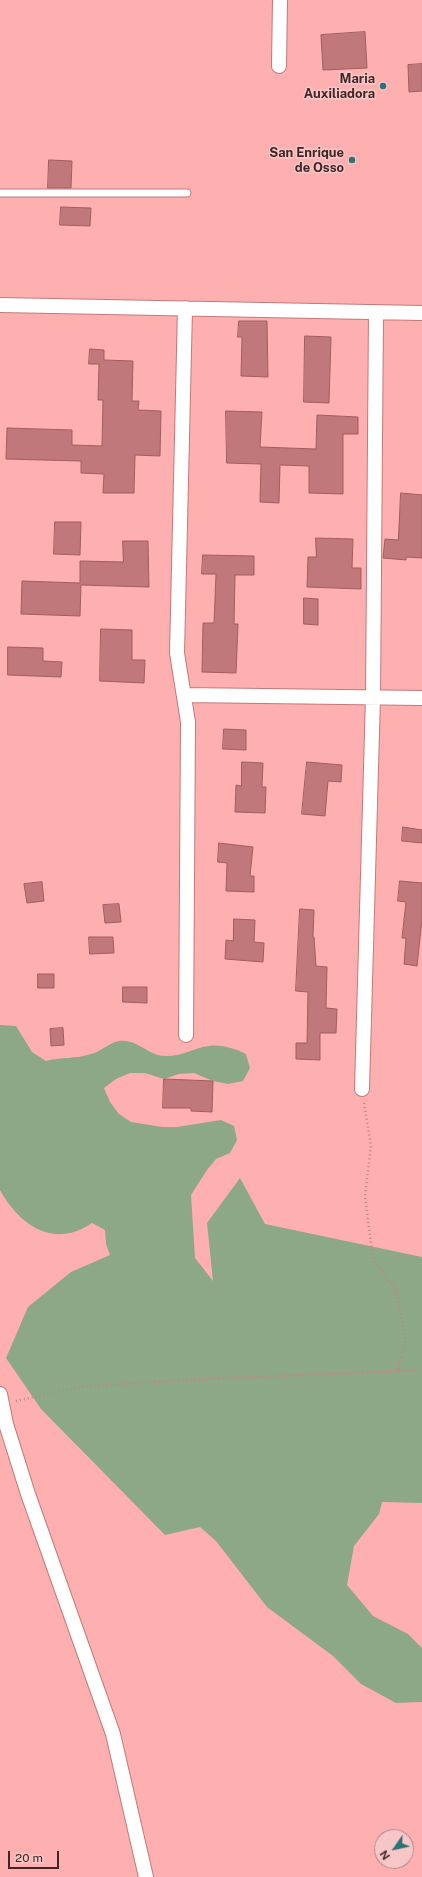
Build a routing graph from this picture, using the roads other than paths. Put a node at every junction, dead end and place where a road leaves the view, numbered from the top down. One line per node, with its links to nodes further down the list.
1 (280, 0): 2 (street)
2 (279, 66)
3 (0, 193): 4 (lane)
4 (187, 193)
5 (0, 305): 6 (street)
6 (185, 308): 7 (street); 9 (street)
7 (376, 312): 8 (street); 10 (street)
8 (422, 313)
9 (184, 695): 10 (street); 12 (street)
10 (373, 697): 11 (street); 13 (street)
11 (422, 698)
12 (186, 1035)
13 (362, 1089)
14 (1, 1400): 15 (street)
15 (146, 1877)

